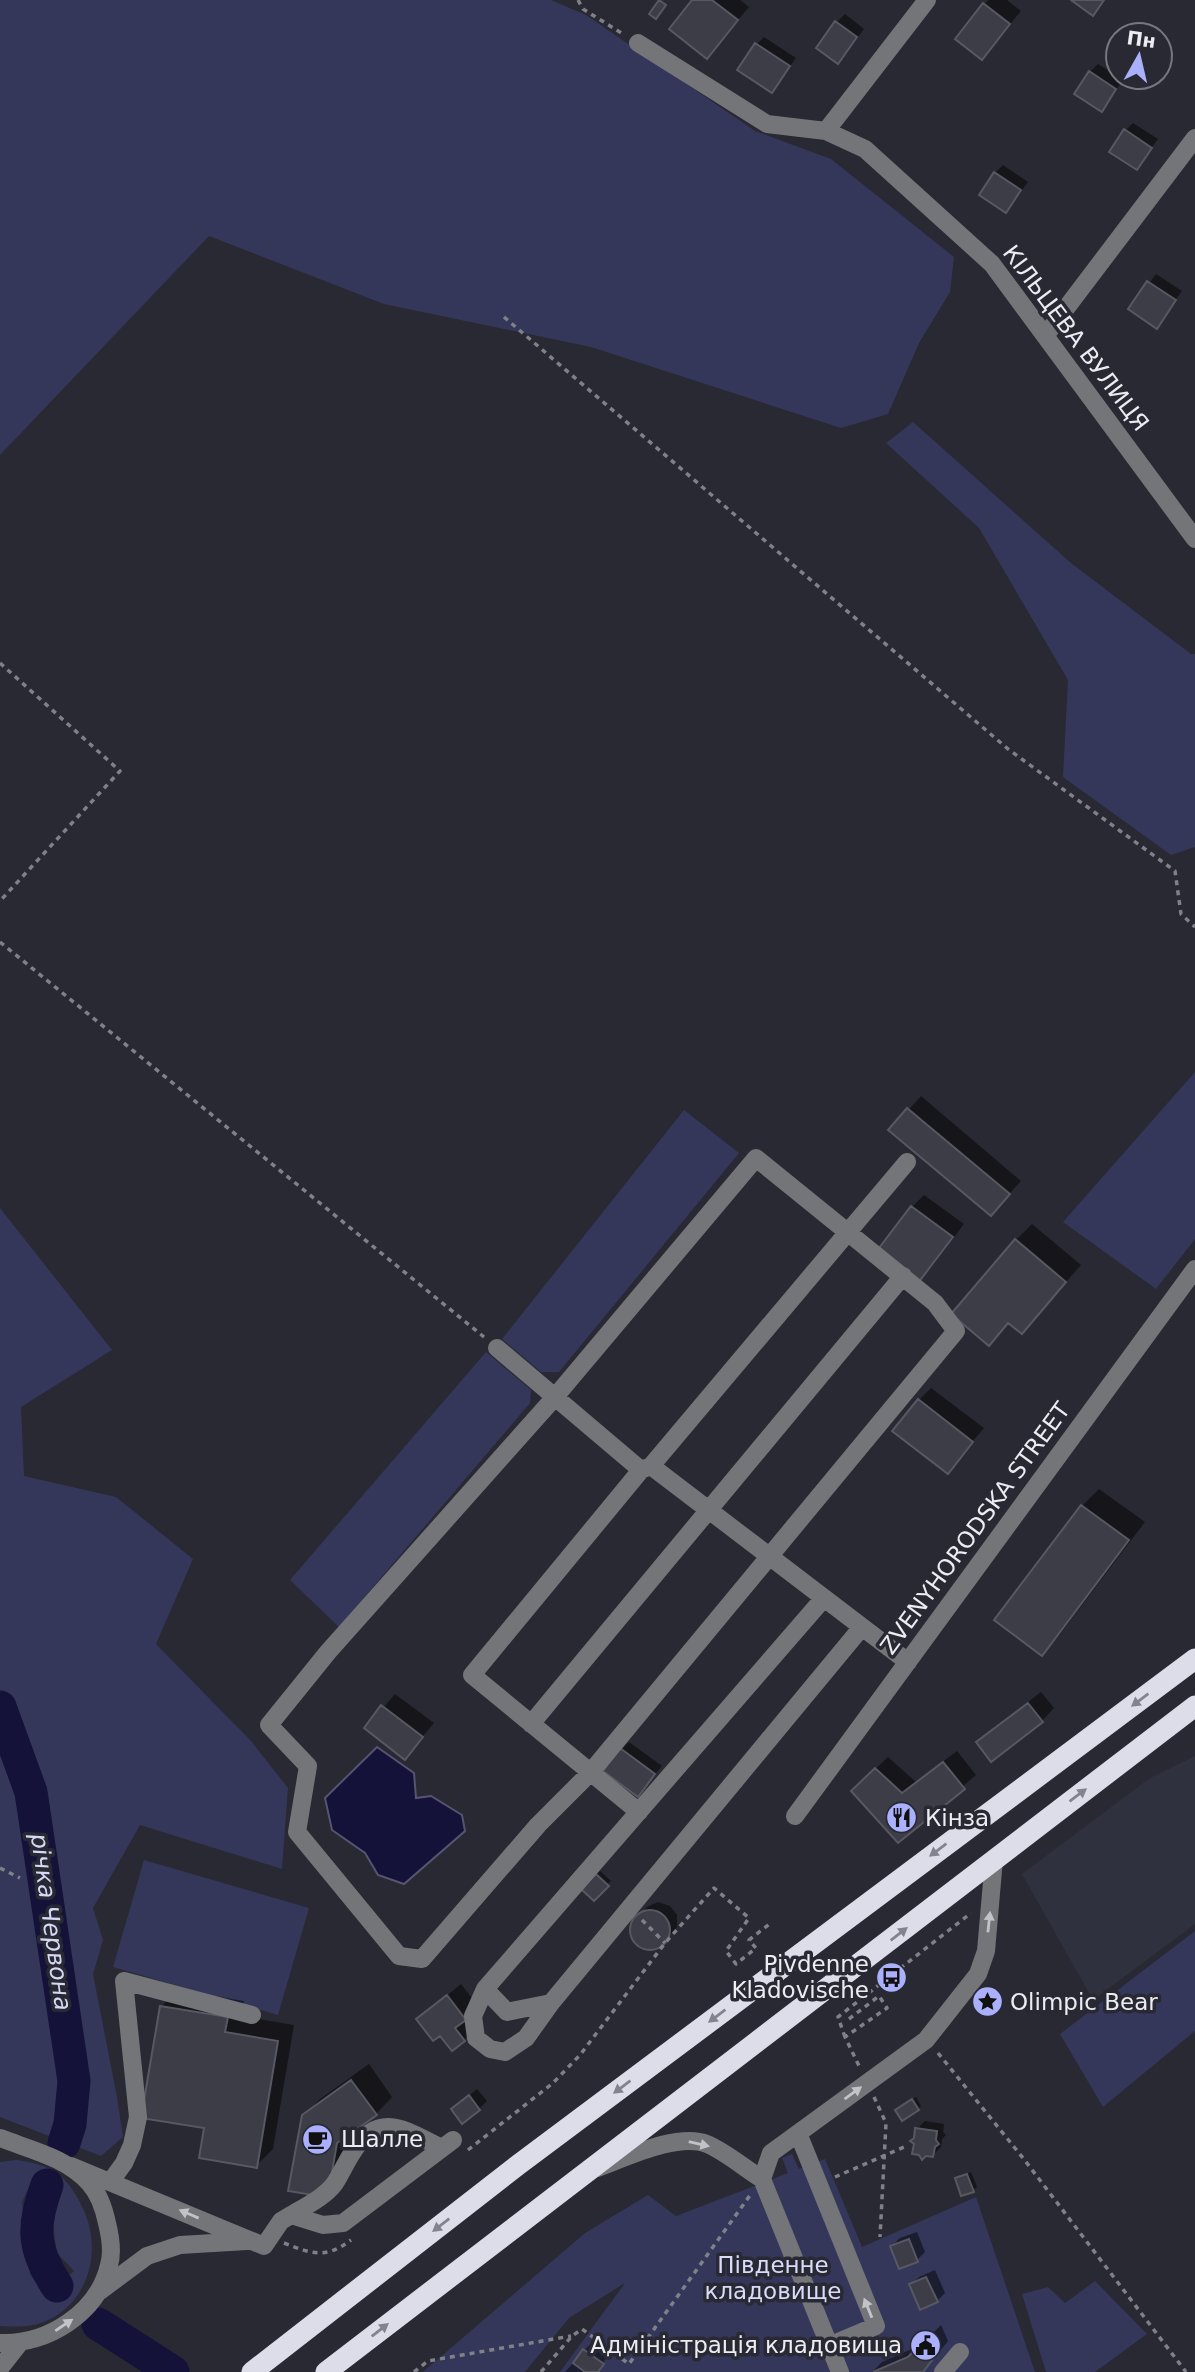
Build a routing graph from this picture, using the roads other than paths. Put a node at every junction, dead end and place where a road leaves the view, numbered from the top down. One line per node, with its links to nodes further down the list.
1 (927, 0): 3 (street)
2 (638, 43): 3 (street, КІЛЬЦЕВА ВУЛИЦЯ)
3 (825, 131): 5 (street, КІЛЬЦЕВА ВУЛИЦЯ)
4 (1195, 138): 5 (street)
5 (1045, 336): 6 (street, КІЛЬЦЕВА ВУЛИЦЯ)
6 (1195, 539)
7 (907, 1162): 8 (street)
8 (849, 1233): 10 (street); 12 (street); 13 (street)
9 (1195, 1269): 19 (street, ZVENYHORODSKA STREET)
10 (903, 1276): 14 (street); 15 (street)
11 (497, 1348): 12 (street)
12 (555, 1397): 13 (street); 22 (street)
13 (646, 1468): 14 (street); 21 (street)
14 (709, 1510): 15 (street); 21 (street)
15 (768, 1555): 16 (street); 22 (street)
16 (824, 1598): 17 (street); 23 (street)
17 (862, 1627): 19 (street); 27 (street)
18 (1195, 1659): 43 (highway, one-way to 43)
19 (908, 1662): 24 (street, ZVENYHORODSKA STREET)
20 (1195, 1706): 25 (highway, one-way to 20)
21 (531, 1724): 22 (street)
22 (590, 1773): 23 (street)
23 (639, 1812): 26 (street)
24 (795, 1816)
25 (994, 1859): 29 (street, one-way to 25); 32 (highway, one-way to 25)
26 (485, 1989): 27 (street); 27 (street)
27 (551, 2003)
28 (252, 2015): 34 (street)
29 (798, 2133): 33 (street); 40 (street, one-way to 29)
30 (5, 2143): 31 (street)
31 (71, 2166): 34 (street); 37 (street)
32 (587, 2171): 33 (street, one-way to 33); 44 (highway, one-way to 32)
33 (762, 2179): 40 (street)
34 (111, 2181): 36 (street, one-way to 34)
35 (291, 2215): 35 (street); 36 (street)
36 (261, 2239): 37 (street)
37 (97, 2294): 39 (street, one-way to 37)
38 (0, 2343): 39 (street)
39 (19, 2344): 42 (street)
40 (831, 2345): 45 (street)
41 (960, 2353): 46 (street)
42 (0, 2368)
43 (251, 2372)
44 (326, 2372)
45 (840, 2372)
46 (943, 2372)

